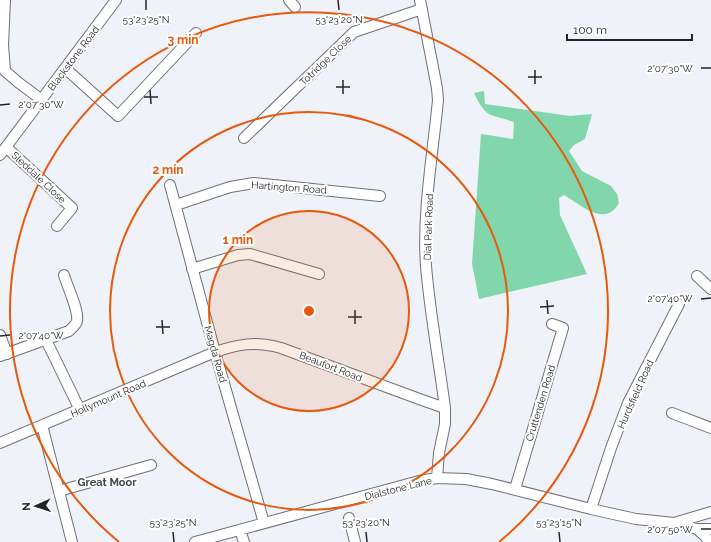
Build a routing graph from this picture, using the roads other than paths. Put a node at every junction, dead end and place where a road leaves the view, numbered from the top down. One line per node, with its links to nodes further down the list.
1 (5, 0): 6 (street)
2 (116, 0): 5 (street, Blackstone Road)
3 (421, 4): 8 (street, Totridge Close); 26 (street, Dial Park Road)
4 (196, 33): 5 (street)
5 (65, 68): 7 (street, Blackstone Road)
6 (3, 72): 7 (street)
7 (42, 100): 9 (street, Blackstone Road)
8 (244, 138)
9 (6, 146): 10 (street, Blackstone Road); 14 (street, Sleddale Close)
10 (0, 155)
11 (170, 185): 13 (street, Magda Road)
12 (380, 196): 13 (street, Hartington Road)
13 (176, 205): 15 (street, Magda Road)
14 (57, 226)
15 (192, 269): 16 (street); 24 (street, Magda Road)
16 (319, 274)
17 (64, 275): 23 (street)
18 (697, 276): 19 (street)
19 (711, 289)
20 (679, 304): 36 (street, Hurdsfield Road)
21 (552, 324): 34 (street, Cruttenden Road)
22 (0, 335): 25 (street)
23 (46, 340): 25 (street); 27 (street)
24 (215, 352): 26 (street, Beaufort Road); 27 (street, Hollymount Road); 41 (street, Magda Road)
25 (3, 355)
26 (445, 408): 33 (street, Dial Park Road)
27 (80, 410): 29 (street, Hollymount Road)
28 (672, 414): 30 (street)
29 (42, 425): 31 (street, Hollymount Road); 35 (street)
30 (711, 428)
31 (0, 443)
32 (151, 465): 35 (street)
33 (437, 478): 34 (street, Dialstone Lane); 41 (street, Dialstone Lane)
34 (515, 490): 36 (street, Dialstone Lane)
35 (59, 491): 46 (street)
36 (591, 509): 42 (street, Dialstone Lane)
37 (711, 512): 38 (street, Dialstone Lane)
38 (696, 517): 40 (street, Dialstone Lane); 42 (street, Dialstone Lane)
39 (349, 518): 49 (street)
40 (711, 519)
41 (264, 523): 45 (street, Dialstone Lane)
42 (674, 523): 43 (street, Dialstone Lane)
43 (697, 529): 44 (street, Dialstone Lane); 50 (street)
44 (711, 529)
45 (240, 530): 47 (street, Dialstone Lane); 48 (street)
46 (72, 542)
47 (195, 542)
48 (244, 542)
49 (355, 542)
50 (708, 542)

